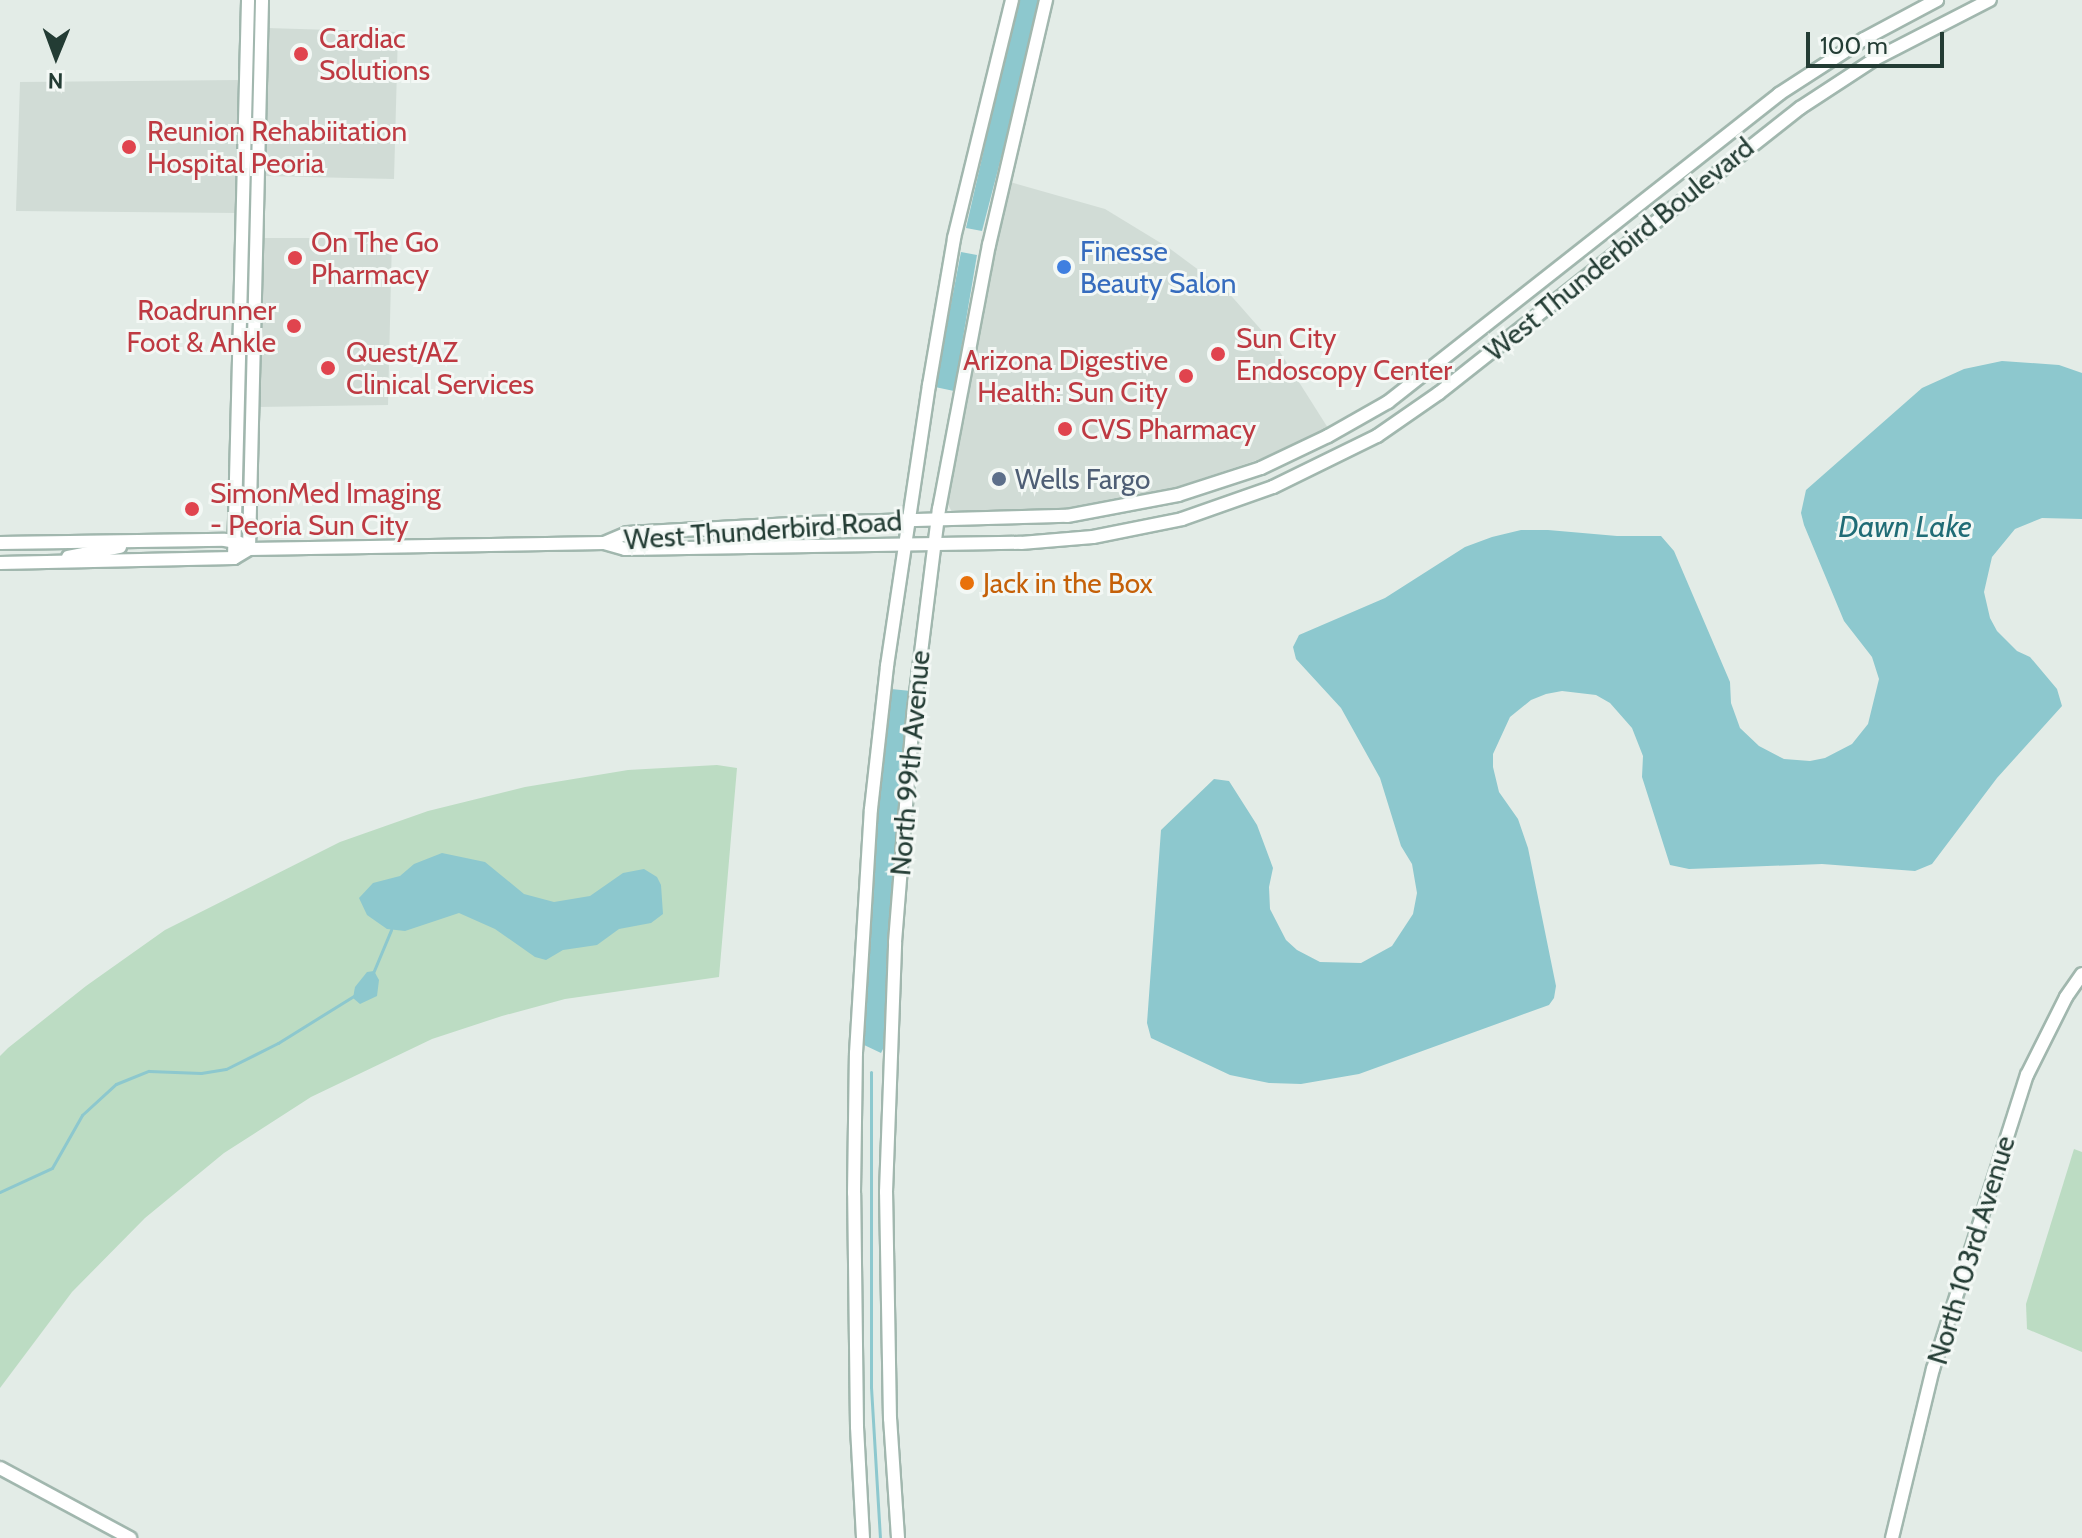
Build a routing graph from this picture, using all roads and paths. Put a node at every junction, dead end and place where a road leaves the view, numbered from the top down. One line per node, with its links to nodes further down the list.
1 (248, 0): 7 (main road)
2 (260, 0): 8 (main road)
3 (1012, 0): 14 (main road, North 99th Avenue)
4 (1046, 0): 16 (main road, North 99th Avenue)
5 (1937, 0): 16 (main road, West Thunderbird Boulevard)
6 (1990, 0): 21 (main road, West Thunderbird Boulevard)
7 (244, 178): 8 (main road); 9 (main road)
8 (258, 178): 10 (main road)
9 (242, 236): 10 (main road); 11 (main road)
10 (256, 236): 12 (main road)
11 (237, 423): 12 (main road); 13 (main road)
12 (251, 423): 13 (main road)
13 (244, 477): 17 (main road); 24 (main road)
14 (908, 521): 15 (main road, West Thunderbird Road); 20 (main road, West Thunderbird Road); 22 (main road, North 99th Avenue)
15 (922, 521): 16 (main road, West Thunderbird Boulevard)
16 (936, 521): 21 (main road, North 99th Avenue)
17 (235, 540): 18 (main road); 24 (main road); 25 (main road)
18 (134, 542): 19 (main road); 26 (main road)
19 (0, 543)
20 (604, 543): 22 (main road, West Thunderbird Road); 24 (main road, West Thunderbird Road)
21 (933, 544): 23 (main road, West Thunderbird Boulevard); 32 (main road, North 99th Avenue)
22 (904, 545): 23 (main road, West Thunderbird Road); 31 (main road, North 99th Avenue)
23 (918, 545)
24 (249, 549): 25 (main road, West Thunderbird Road)
25 (234, 558): 26 (main road, West Thunderbird Road)
26 (67, 562): 27 (main road, West Thunderbird Road)
27 (0, 563)
28 (2082, 974): 33 (main road, North 103rd Avenue)
29 (0, 1468): 30 (main road)
30 (130, 1538)
31 (863, 1538)
32 (898, 1538)
33 (1892, 1538)

